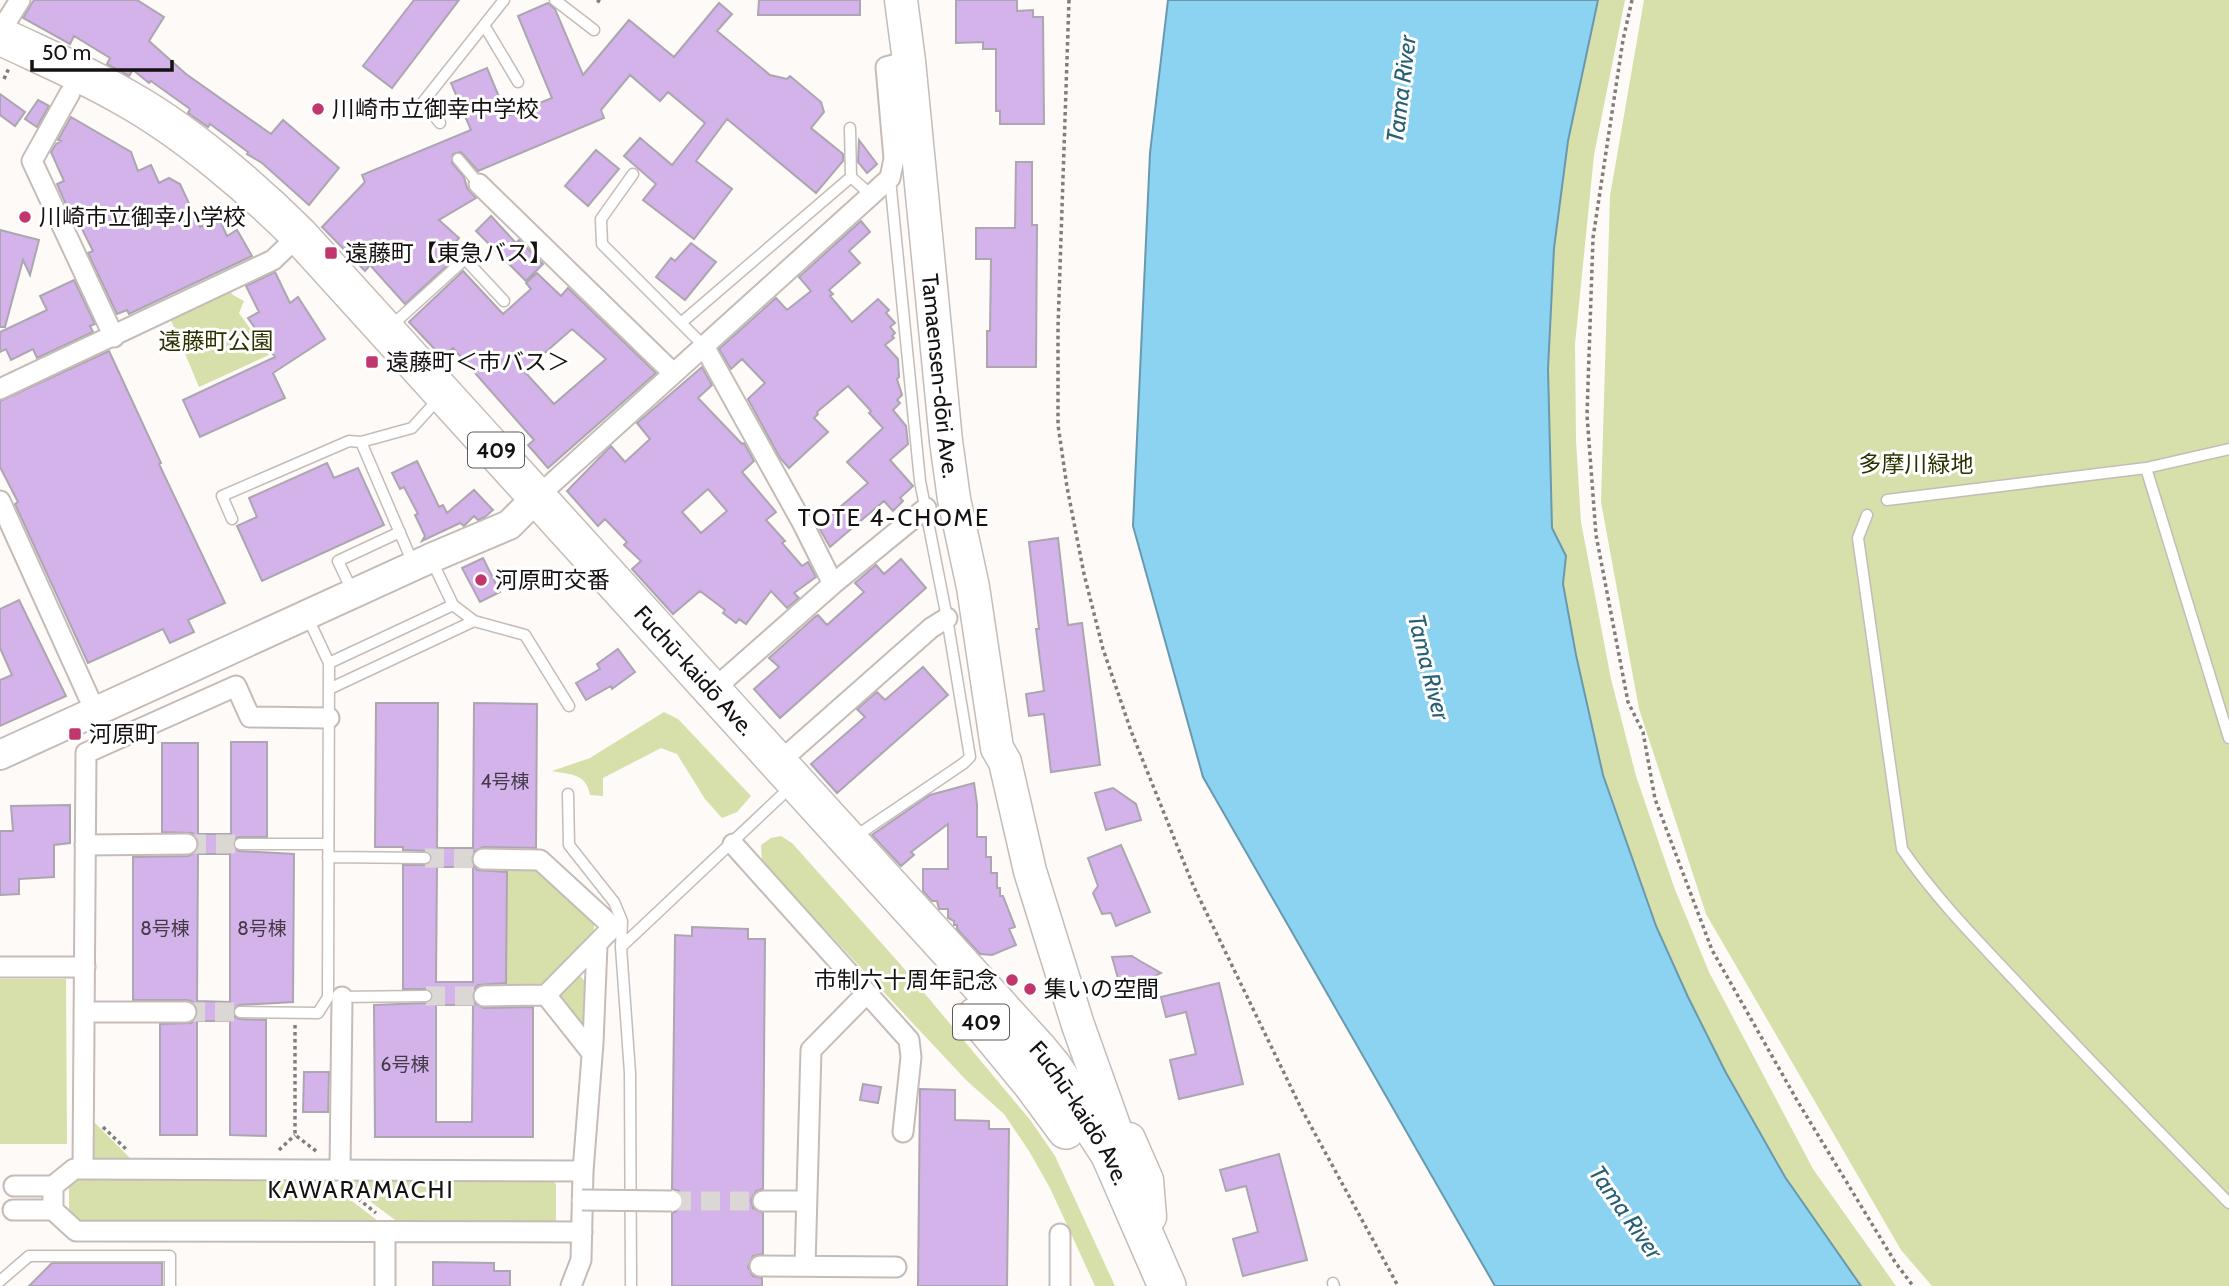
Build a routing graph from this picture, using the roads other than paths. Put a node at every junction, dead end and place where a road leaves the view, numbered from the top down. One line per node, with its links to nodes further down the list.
1 (20, 0): 7 (street)
2 (504, 0): 5 (lane)
3 (555, 0): 6 (lane)
4 (901, 0): 9 (main road, Tamaensen-dōri Ave.)
5 (484, 25): 10 (lane); 12 (lane)
6 (594, 30)
7 (0, 34): 20 (highway, Fuchū-kaidō Ave. / 409)
8 (0, 60): 11 (highway, Fuchū-kaidō Ave. / 409)
9 (909, 61): 17 (street); 54 (main road, Tamaensen-dōri Ave.)
10 (518, 82)
11 (70, 93): 20 (highway, Fuchū-kaidō Ave. / 409); 24 (street)
12 (440, 122)
13 (850, 128): 16 (lane)
14 (458, 159): 18 (lane)
15 (633, 174): 22 (lane)
16 (851, 177): 19 (lane); 22 (lane)
17 (890, 178): 19 (street); 35 (lane)
18 (479, 184): 26 (street)
19 (871, 195): 25 (street)
20 (291, 243): 23 (highway, Fuchū-kaidō Ave. / 409); 24 (street); 28 (highway, Fuchū-kaidō Ave. / 409)
21 (504, 301): 23 (lane)
22 (681, 323): 25 (lane)
23 (387, 330): 34 (highway, Fuchū-kaidō Ave. / 409)
24 (114, 337): 27 (street)
25 (704, 346): 26 (street); 42 (street)
26 (673, 373): 34 (street)
27 (0, 389)
28 (430, 407): 29 (lane); 34 (highway, Fuchū-kaidō Ave. / 409)
29 (361, 442): 37 (lane); 39 (lane)
30 (2229, 449): 31 (lane)
31 (2147, 468): 32 (lane); 53 (lane)
32 (1887, 500)
33 (0, 501): 38 (street)
34 (532, 502): 40 (street); 49 (highway, Fuchū-kaidō Ave. / 409)
35 (926, 508): 42 (street); 45 (lane)
36 (1867, 515): 91 (lane)
37 (232, 519)
38 (4, 522): 51 (street)
39 (400, 532): 40 (lane); 41 (lane)
40 (420, 556): 43 (lane); 44 (street)
41 (348, 582)
42 (833, 584): 49 (street)
43 (453, 605): 46 (lane); 47 (lane)
44 (307, 615): 47 (lane); 51 (street)
45 (947, 618): 56 (street); 58 (lane)
46 (474, 621): 48 (lane); 50 (lane)
47 (329, 663): 48 (lane)
48 (329, 689): 52 (lane)
49 (706, 696): 56 (highway, Fuchū-kaidō Ave. / 409)
50 (569, 706)
51 (95, 711): 55 (street)
52 (329, 718): 61 (lane); 63 (street)
53 (2229, 737)
54 (997, 748): 80 (main road, Tamaensen-dōri Ave.); 80 (main road, Tamaensen-dōri Ave.)
55 (0, 755)
56 (785, 780): 58 (highway, Fuchū-kaidō Ave. / 409); 62 (lane); 99 (highway, Fuchū-kaidō Ave. / 409)
57 (568, 794): 68 (lane)
58 (849, 841): 80 (highway, Fuchū-kaidō Ave. / 409)
59 (187, 844): 63 (street)
60 (240, 844): 61 (lane)
61 (328, 844): 64 (lane)
62 (733, 844): 68 (lane); 71 (street)
63 (85, 845): 70 (street)
64 (328, 857): 65 (lane); 75 (lane)
65 (425, 858)
66 (483, 859): 67 (street)
67 (597, 945): 72 (street); 79 (street)
68 (621, 947): 104 (lane)
69 (0, 967): 70 (street)
70 (85, 967): 76 (street)
71 (867, 993): 81 (street); 90 (street)
72 (546, 995): 74 (street); 79 (street)
73 (426, 996): 75 (lane)
74 (484, 996)
75 (335, 997): 78 (lane); 83 (street)
76 (84, 1012): 77 (street); 82 (street)
77 (186, 1012)
78 (240, 1012)
79 (592, 1054): 84 (street)
80 (1104, 1128): 99 (highway, Fuchū-kaidō Ave. / 409); 99 (main road)
81 (903, 1132)
82 (83, 1169): 83 (street); 86 (street)
83 (331, 1170): 84 (street)
84 (583, 1171): 87 (street)
85 (13, 1186): 86 (street)
86 (53, 1186): 93 (street)
87 (582, 1200): 88 (street, bridge); 95 (street)
88 (672, 1201)
89 (763, 1201): 90 (street)
90 (806, 1201): 98 (street)
91 (2229, 1203)
92 (13, 1210): 93 (street)
93 (53, 1210): 94 (street)
94 (392, 1232): 95 (street); 102 (street)
95 (582, 1232): 103 (street)
96 (1060, 1234): 106 (street)
97 (760, 1266): 98 (street)
98 (805, 1266): 105 (street)
99 (1154, 1278)
100 (0, 1282): 101 (lane)
101 (170, 1286)
102 (385, 1286)
103 (571, 1286)
104 (631, 1286)
105 (884, 1286)
106 (1060, 1286)

